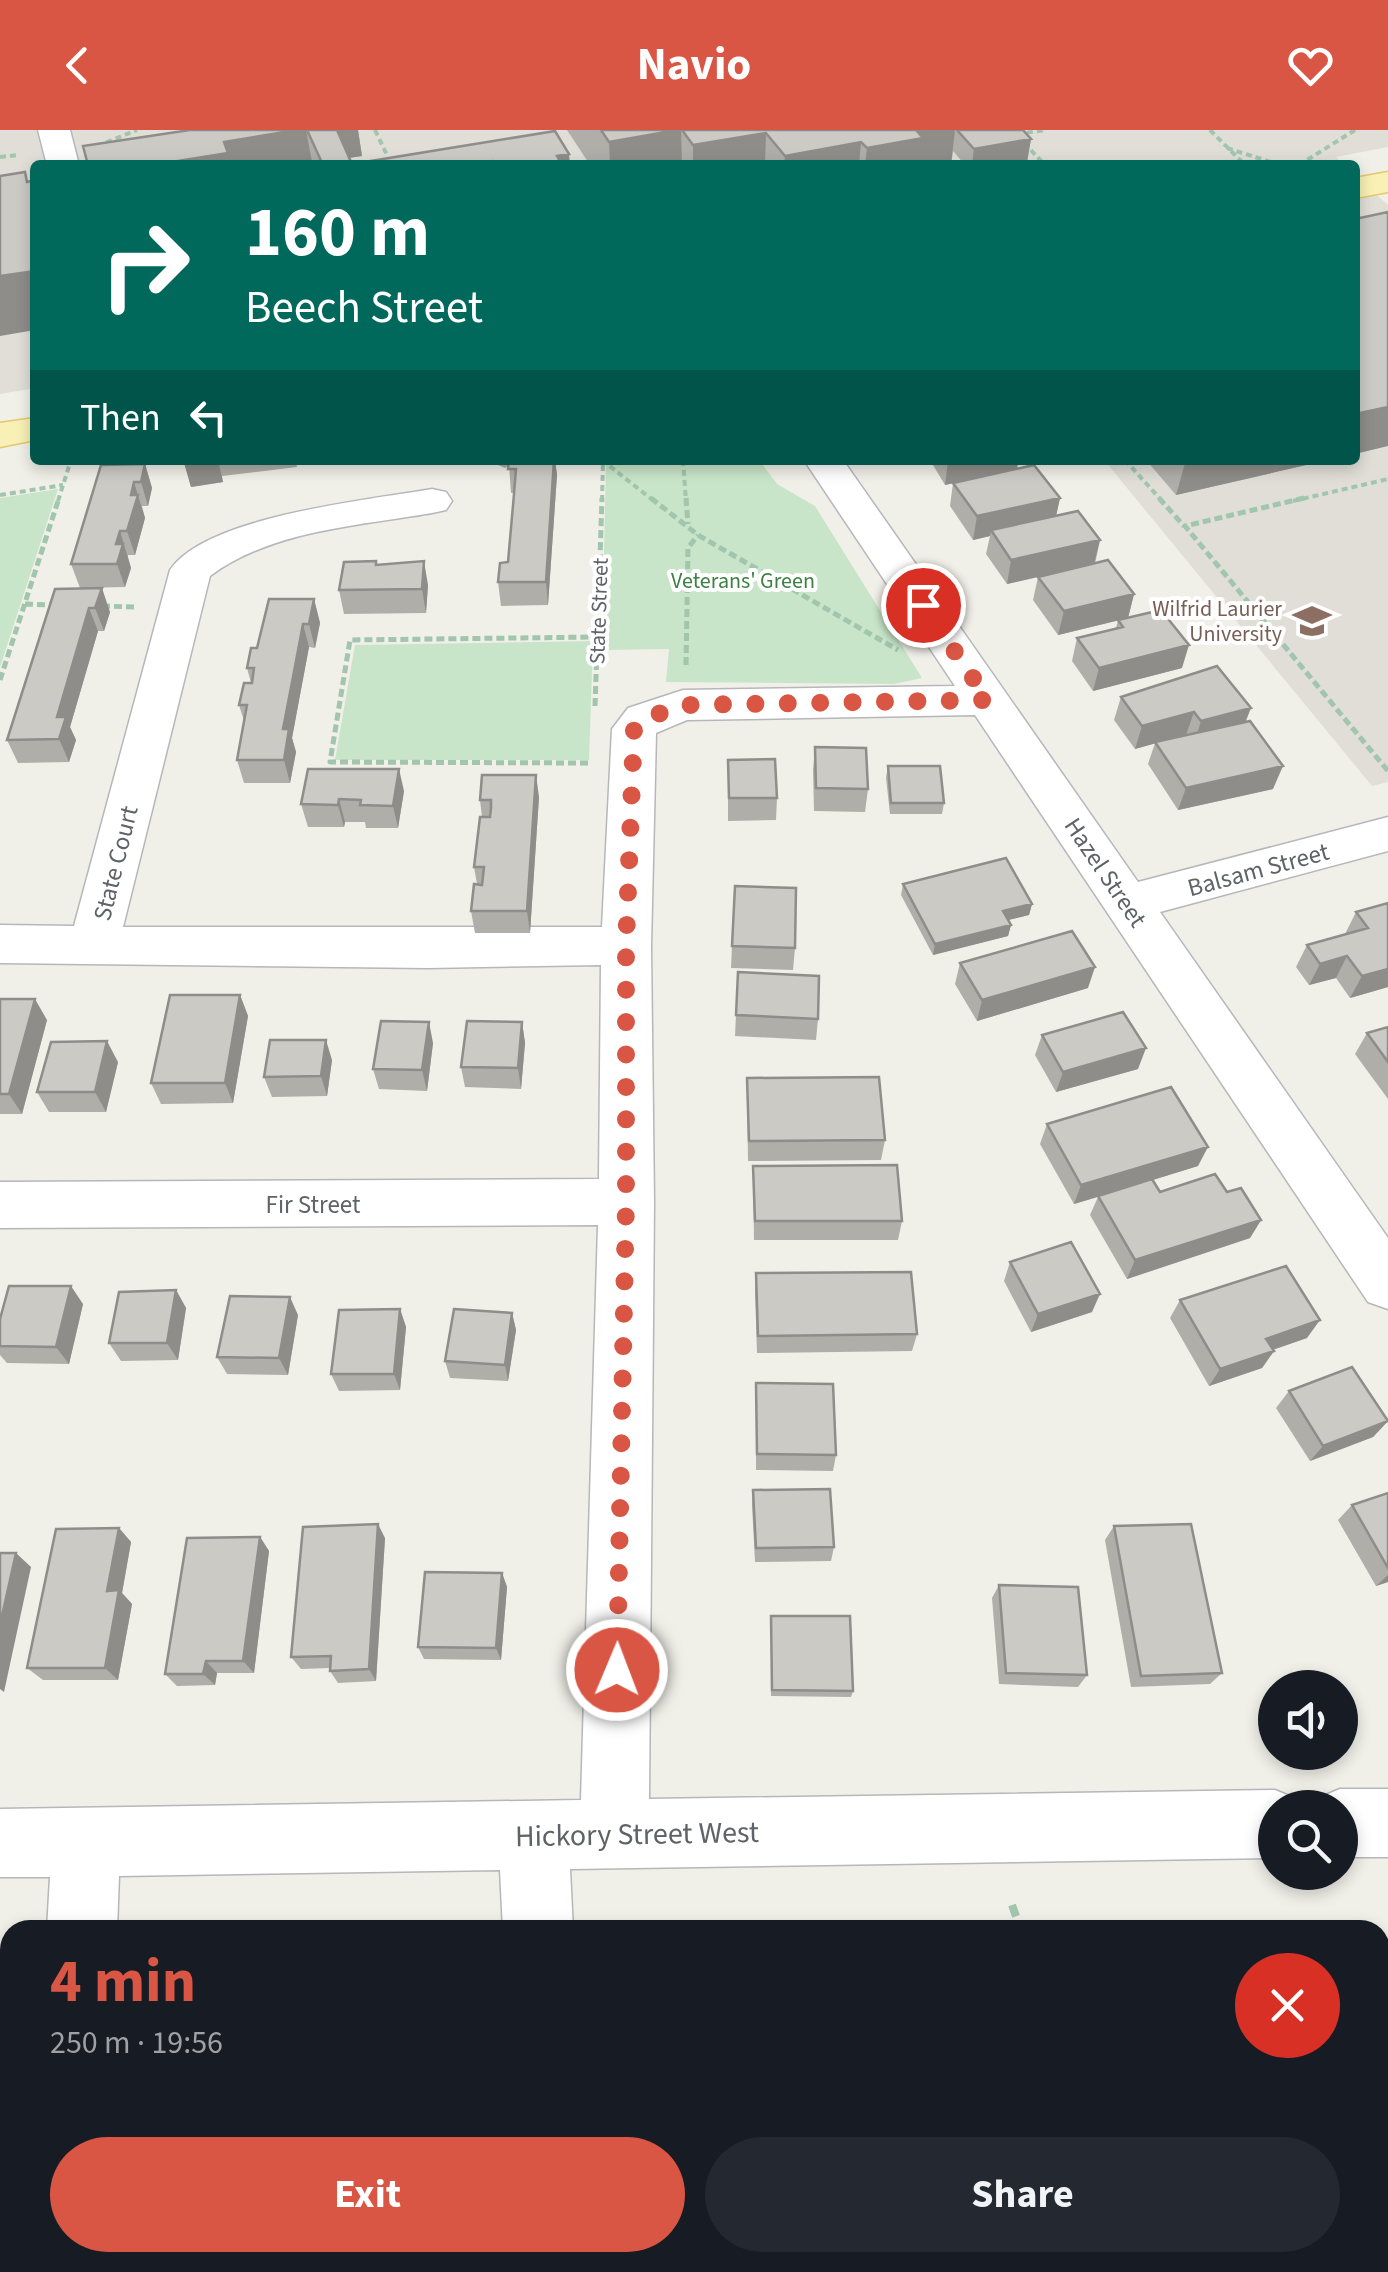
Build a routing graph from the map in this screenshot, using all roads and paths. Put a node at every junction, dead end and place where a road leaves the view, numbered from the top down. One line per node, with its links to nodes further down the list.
1 (54, 130): 8 (street)
2 (376, 130): 7 (path)
3 (1046, 130): 9 (path)
4 (1210, 130): 6 (path)
5 (1355, 130): 12 (path)
6 (1227, 148): 10 (path); 11 (path)
7 (387, 155)
8 (62, 160)
9 (1040, 160)
10 (1240, 160)
11 (1264, 160)
12 (1307, 160)
13 (1388, 182): 14 (main road)
14 (1360, 187)
15 (30, 430): 16 (main road)
16 (0, 436)
17 (70, 465): 24 (path)
18 (603, 465): 34 (path, State Street)
19 (610, 465): 27 (path)
20 (683, 465): 27 (path)
21 (825, 465): 38 (street, Hazel Street)
22 (1129, 465): 28 (path)
23 (1388, 478): 28 (path)
24 (63, 485): 25 (path); 30 (path)
25 (0, 495)
26 (432, 500): 33 (street, State Court)
27 (688, 525): 29 (path)
28 (1184, 526): 41 (path)
29 (698, 535): 35 (path); 36 (path)
30 (25, 604): 31 (path); 37 (path)
31 (64, 605)
32 (83, 606): 33 (path)
33 (180, 608): 45 (street, State Court)
34 (597, 637): 39 (path, State Street); 40 (path)
35 (908, 656)
36 (686, 677)
37 (0, 680)
38 (988, 700): 43 (street, Hazel Street); 46 (street)
39 (595, 710)
40 (593, 763)
41 (1388, 771)
42 (1388, 834): 43 (street, Balsam Street)
43 (1128, 903): 49 (street, Hazel Street)
44 (0, 944): 45 (street)
45 (94, 946): 46 (street, State Court)
46 (626, 946): 47 (street)
47 (626, 1202): 48 (street, Fir Street); 53 (street)
48 (0, 1206)
49 (1388, 1284)
50 (1388, 1823): 52 (street)
51 (1258, 1824): 53 (street, Hickory Street West)
52 (1358, 1824)
53 (614, 1834): 54 (street, Hickory Street West)
54 (533, 1836): 56 (street, Hickory Street West); 59 (street)
55 (0, 1843): 56 (street, Hickory Street West)
56 (86, 1845): 58 (street)
57 (1012, 1904): 60 (path)
58 (82, 1920)
59 (537, 1920)
60 (1018, 1920)

